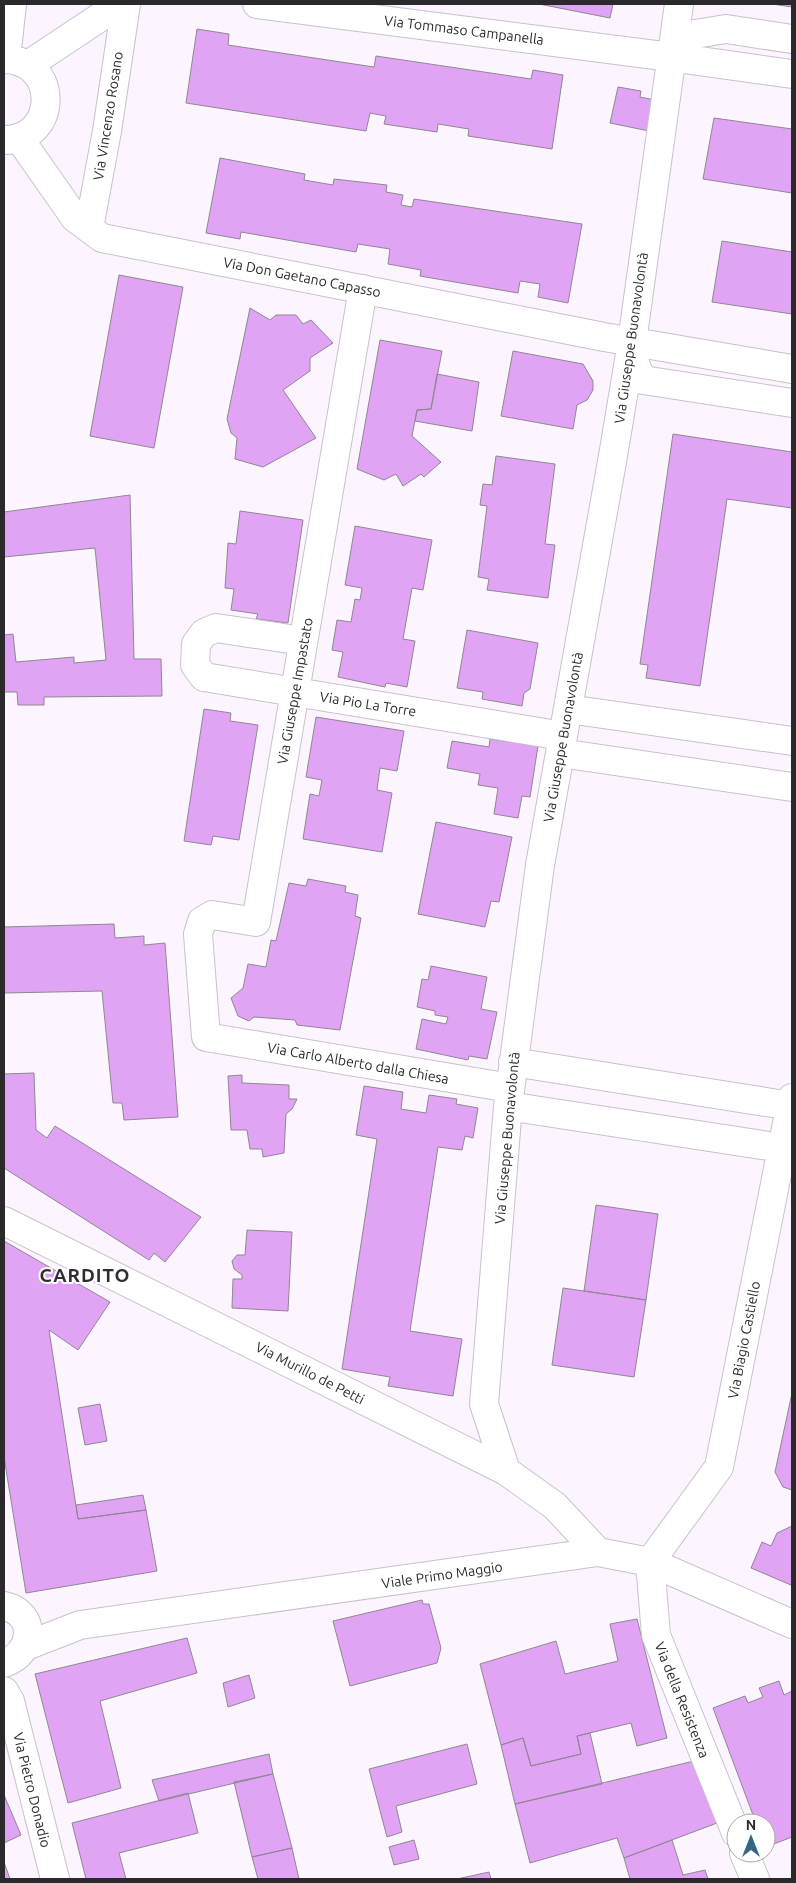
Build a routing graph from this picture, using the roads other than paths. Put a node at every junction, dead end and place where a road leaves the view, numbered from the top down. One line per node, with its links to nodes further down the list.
1 (12, 4): 8 (street)
2 (120, 4): 8 (street)
3 (126, 4): 11 (street, Via Vincenzo Rosano)
4 (256, 4): 7 (street, Via Tommaso Campanella)
5 (679, 4): 7 (street, Via Giuseppe Buonavolontà)
6 (792, 39): 7 (street)
7 (671, 57): 9 (street, Via Tommaso Campanella); 13 (street, Via Giuseppe Buonavolontà)
8 (12, 60): 10 (street)
9 (792, 74)
10 (10, 144): 11 (street, Via Don Gaetano Capasso)
11 (89, 228): 12 (street, Via Don Gaetano Capasso)
12 (363, 289): 13 (street, Via Don Gaetano Capasso); 16 (street, Via Giuseppe Impastato)
13 (632, 342): 14 (street, Via Don Gaetano Capasso); 15 (street); 18 (street, Via Giuseppe Buonavolontà)
14 (792, 369)
15 (792, 403)
16 (303, 642): 17 (street, Via Giuseppe Impastato); 17 (street, Via Pio La Torre)
17 (295, 692): 20 (street, Via Pio La Torre); 22 (street, Via Giuseppe Impastato)
18 (568, 709): 19 (street); 20 (street, Via Giuseppe Buonavolontà)
19 (792, 741)
20 (562, 744): 21 (street, Via Pio La Torre); 23 (street, Via Giuseppe Buonavolontà)
21 (792, 787)
22 (206, 1037): 24 (street, Via Carlo Alberto dalla Chiesa)
23 (513, 1062): 24 (street, Via Giuseppe Buonavolontà); 25 (street)
24 (509, 1097): 25 (street, Via Carlo Alberto dalla Chiesa); 27 (street, Via Giuseppe Buonavolontà)
25 (789, 1119): 29 (street, Via Biagio Castiello)
26 (4, 1221): 27 (street, Via Murillo de Petti)
27 (506, 1471): 28 (street, Via Murillo de Petti)
28 (598, 1552): 29 (street, Viale Primo Maggio); 32 (street, Viale Primo Maggio)
29 (650, 1562): 31 (street, Viale Primo Maggio); 35 (street, Via della Resistenza)
30 (10, 1607): 32 (street, Viale Primo Maggio); 33 (street, Via Pietro Donadio)
31 (792, 1624)
32 (80, 1625): 33 (street, Viale Primo Maggio)
33 (17, 1655): 34 (street, Via Pietro Donadio)
34 (7, 1696): 37 (street, Via Pietro Donadio)
35 (728, 1813)
36 (748, 1863): 38 (street)
37 (55, 1879)
38 (755, 1879)

